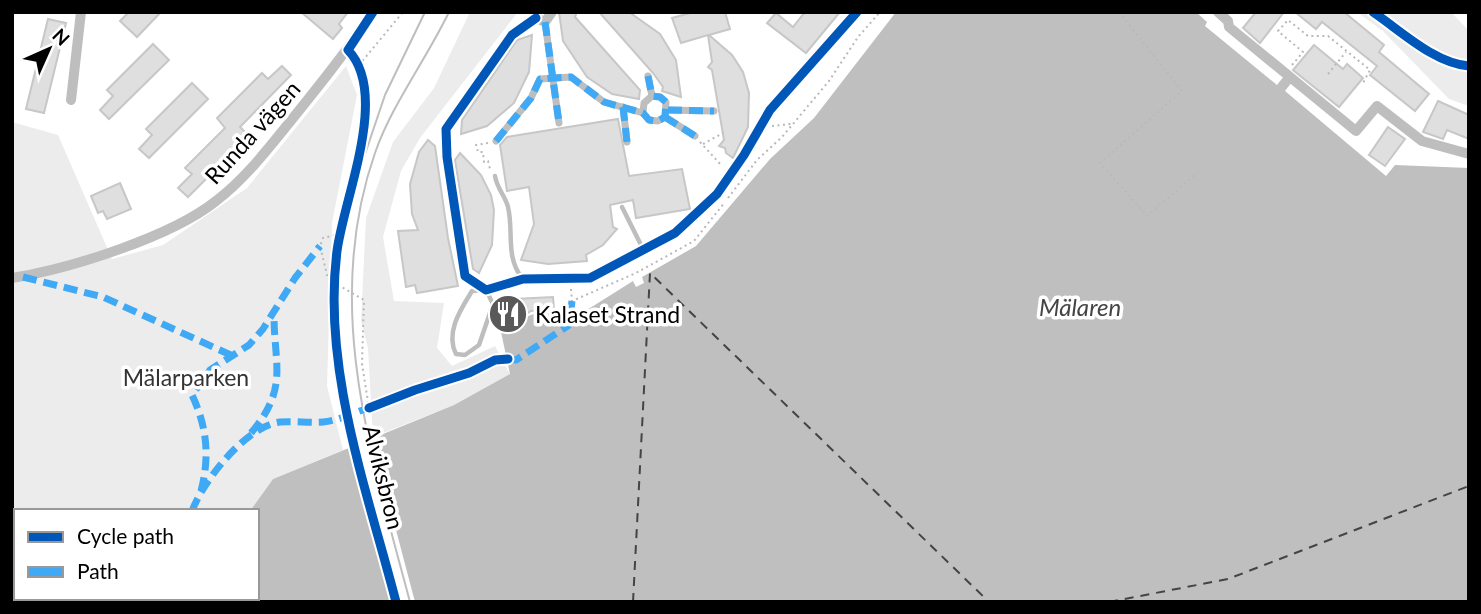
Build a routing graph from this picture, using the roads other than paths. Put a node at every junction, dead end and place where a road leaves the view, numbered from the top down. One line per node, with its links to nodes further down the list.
1 (81, 12): 10 (street)
2 (373, 12): 23 (street, Runda vägen)
3 (552, 12): 6 (street)
4 (857, 12): 22 (street)
5 (1218, 12): 19 (street)
6 (539, 17): 8 (street); 25 (street)
7 (648, 76): 9 (street)
8 (554, 78): 11 (street); 15 (street); 17 (street)
9 (652, 96): 13 (street); 14 (street)
10 (71, 100)
11 (623, 107): 13 (street); 18 (street)
12 (714, 111): 14 (street)
13 (643, 113): 14 (street)
14 (666, 113): 16 (street)
15 (559, 123)
16 (695, 136)
17 (496, 141)
18 (627, 142)
19 (1469, 154)
20 (493, 176): 24 (lane)
21 (622, 207): 22 (lane)
22 (644, 252): 24 (street)
23 (12, 278)
24 (523, 279): 25 (street)
25 (486, 290): 25 (lane)

